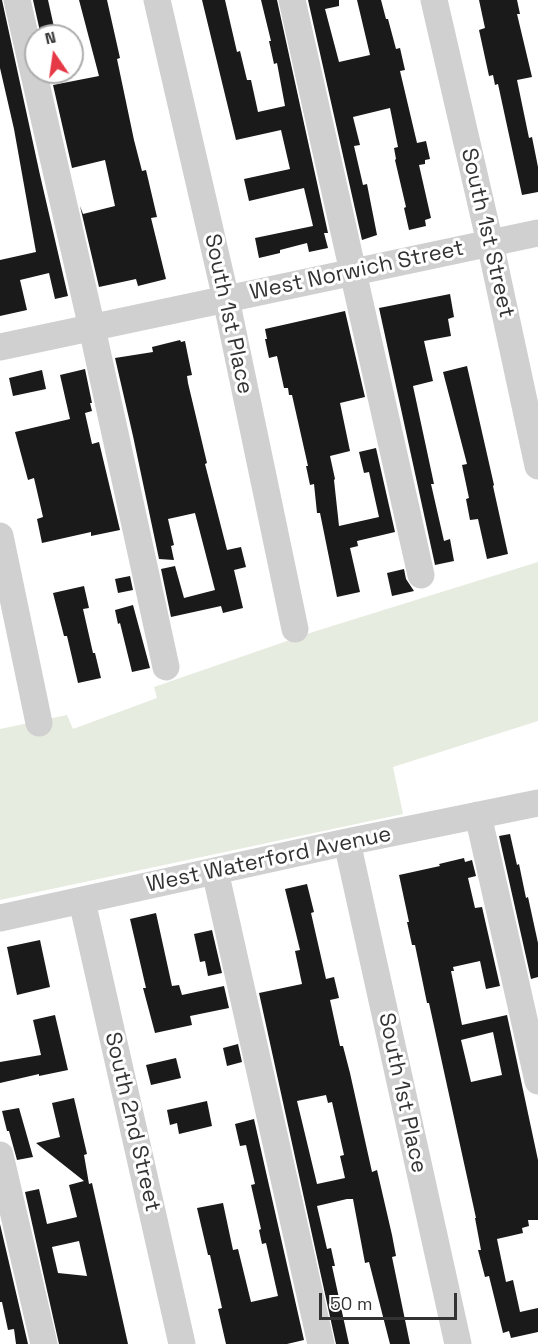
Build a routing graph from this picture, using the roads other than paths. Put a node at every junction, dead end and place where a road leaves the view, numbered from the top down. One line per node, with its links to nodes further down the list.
1 (17, 0): 9 (street)
2 (157, 0): 8 (street, South 1st Place)
3 (292, 0): 7 (street)
4 (434, 0): 6 (street, South 1st Street)
5 (538, 233): 6 (street, West Norwich Street)
6 (490, 243): 7 (street, West Norwich Street); 11 (street, South 1st Street)
7 (354, 272): 8 (street, West Norwich Street); 13 (street)
8 (226, 299): 9 (street, West Norwich Street); 14 (street, South 1st Place)
9 (92, 328): 10 (street, West Norwich Street); 15 (street)
10 (0, 347)
11 (538, 466)
12 (0, 536): 16 (street)
13 (421, 575)
14 (296, 629)
15 (166, 667)
16 (39, 723)
17 (538, 803): 18 (street, West Waterford Avenue)
18 (478, 815): 19 (street, West Waterford Avenue); 23 (street)
19 (347, 842): 20 (street, West Waterford Avenue); 28 (street, South 1st Place)
20 (215, 871): 21 (street, West Waterford Avenue); 27 (street)
21 (82, 901): 22 (street, West Waterford Avenue); 26 (street, South 2nd Street)
22 (0, 918)
23 (538, 1081)
24 (0, 1155): 25 (street)
25 (44, 1344)
26 (182, 1344)
27 (321, 1344)
28 (458, 1344)

